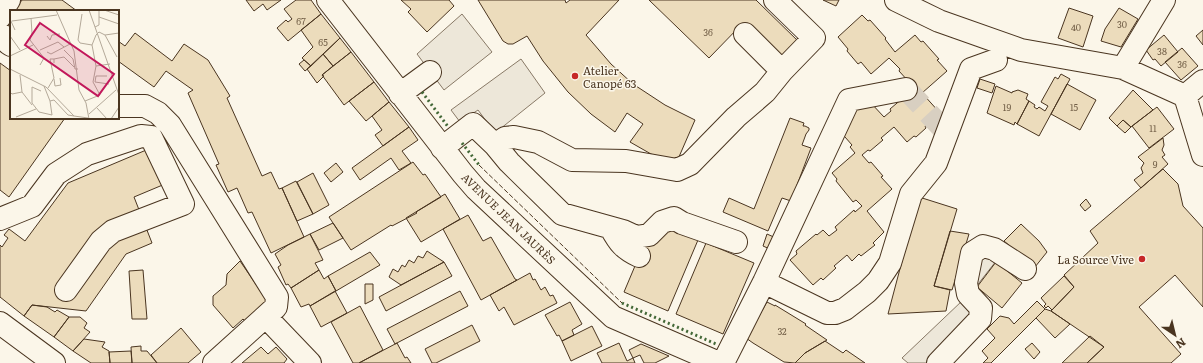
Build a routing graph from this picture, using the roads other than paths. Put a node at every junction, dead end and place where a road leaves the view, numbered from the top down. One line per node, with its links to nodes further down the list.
1 (9, 0): 6 (street)
2 (328, 0): 16 (street, AVENUE JEAN JAURÈS)
3 (775, 0): 12 (street)
4 (896, 0): 11 (street)
5 (1164, 0): 11 (street)
6 (0, 17)
7 (0, 33): 9 (street)
8 (745, 34): 12 (street)
9 (10, 44)
10 (996, 60): 27 (street)
11 (1123, 68): 17 (street)
12 (782, 71): 19 (street)
13 (430, 72): 16 (street)
14 (1203, 81): 17 (street)
15 (906, 88): 27 (street)
16 (400, 94): 20 (street, AVENUE JEAN JAURÈS)
17 (1185, 96): 21 (street)
18 (119, 106): 29 (street)
19 (496, 145): 20 (street); 23 (street)
20 (442, 148): 34 (street, AVENUE JEAN JAURÈS)
21 (1203, 156)
22 (0, 218): 28 (street)
23 (610, 227): 24 (street); 25 (street)
24 (736, 242)
25 (640, 256)
26 (1026, 269): 36 (street)
27 (764, 282): 35 (street)
28 (66, 290)
29 (266, 317): 32 (street); 33 (street)
30 (0, 323): 31 (street)
31 (54, 363)
32 (214, 363)
33 (310, 363)
34 (719, 363)
35 (723, 363)
36 (938, 363)

